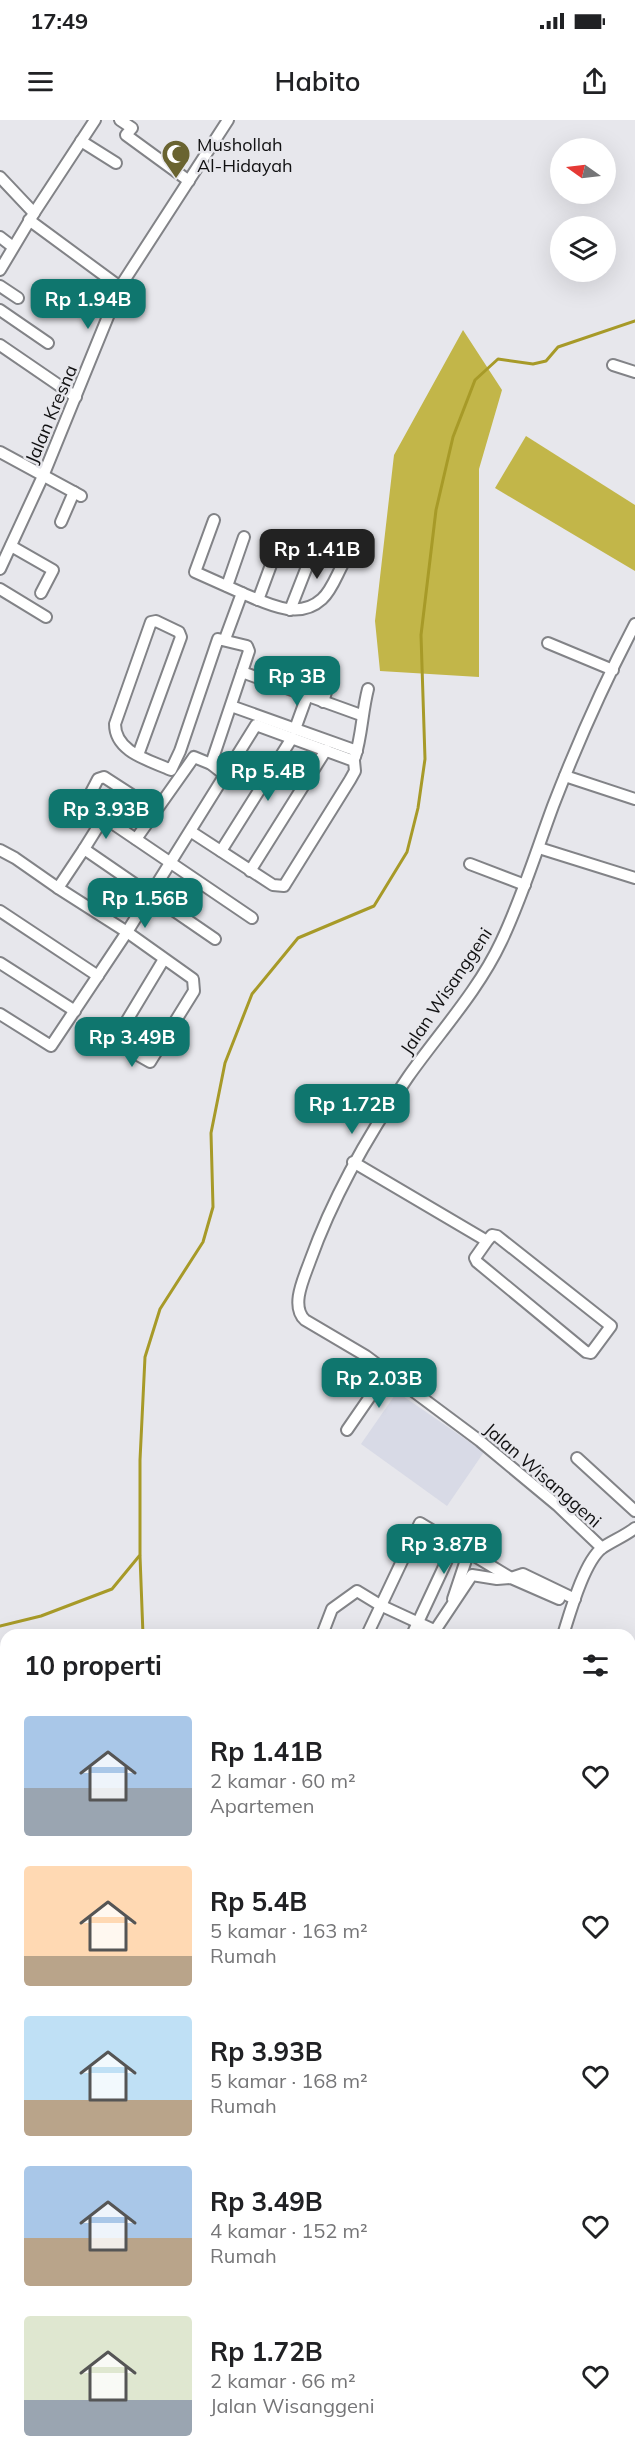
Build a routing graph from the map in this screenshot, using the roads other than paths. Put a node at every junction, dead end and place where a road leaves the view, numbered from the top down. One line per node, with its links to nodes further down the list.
1 (95, 120): 4 (street)
2 (120, 120): 7 (street)
3 (228, 120): 7 (street, Jalan Kresna)
4 (81, 141): 5 (street); 8 (street)
5 (116, 163)
6 (0, 177): 8 (street)
7 (189, 182): 13 (street, Jalan Kresna)
8 (32, 217): 10 (street); 13 (street)
9 (0, 237): 10 (street)
10 (13, 247): 11 (street)
11 (0, 270)
12 (0, 286): 14 (street)
13 (120, 287): 20 (street, Jalan Kresna)
14 (18, 298)
15 (0, 310): 16 (street)
16 (48, 343)
17 (0, 345): 20 (street)
18 (613, 365): 19 (street)
19 (635, 372)
20 (76, 397): 22 (street, Jalan Kresna)
21 (0, 452): 22 (street)
22 (43, 476): 24 (street); 27 (street, Jalan Kresna)
23 (214, 520): 31 (street)
24 (61, 522)
25 (244, 537): 31 (street)
26 (317, 541): 36 (street)
27 (11, 546): 30 (street, Jalan Kresna); 33 (street)
28 (275, 554): 35 (street)
29 (344, 562): 36 (street)
30 (0, 570)
31 (227, 586): 34 (street)
32 (0, 589): 37 (street)
33 (41, 593)
34 (242, 593): 35 (street); 39 (street)
35 (258, 600): 36 (street)
36 (290, 610)
37 (46, 617)
38 (635, 624): 41 (street, Jalan Wisanggeni)
39 (225, 639): 42 (street); 51 (street)
40 (548, 643): 41 (street)
41 (613, 670): 58 (street, Jalan Wisanggeni)
42 (243, 672): 45 (street); 47 (street)
43 (330, 679): 46 (street)
44 (368, 689): 48 (street)
45 (307, 696): 46 (street); 49 (street)
46 (323, 702): 48 (street)
47 (231, 706): 49 (street); 55 (street)
48 (361, 715): 53 (street)
49 (293, 733): 50 (street); 53 (street); 57 (street); 67 (street)
50 (326, 750): 53 (street); 70 (street)
51 (180, 751): 54 (street); 56 (street)
52 (138, 755): 52 (street); 56 (street)
53 (355, 756): 70 (street)
54 (194, 757): 55 (street); 56 (street)
55 (211, 764): 57 (street)
56 (175, 773): 60 (street)
57 (225, 775): 62 (street)
58 (565, 776): 59 (street); 64 (street, Jalan Wisanggeni)
59 (635, 799)
60 (155, 810): 61 (street); 63 (street)
61 (104, 817): 63 (street); 65 (street)
62 (190, 831): 67 (street); 68 (street)
63 (136, 839): 68 (street)
64 (539, 848): 71 (street); 72 (street, Jalan Wisanggeni)
65 (84, 849): 73 (street); 74 (street)
66 (0, 850): 73 (street)
67 (221, 851): 70 (street)
68 (170, 864): 74 (street); 76 (street)
69 (470, 864): 72 (street)
70 (250, 871)
71 (635, 878)
72 (525, 885): 84 (street, Jalan Wisanggeni)
73 (58, 888): 77 (street)
74 (150, 896): 77 (street); 78 (street)
75 (0, 911): 81 (street)
76 (252, 918)
77 (127, 932): 79 (street); 81 (street)
78 (215, 939)
79 (164, 959): 79 (street)
80 (0, 963): 82 (street)
81 (98, 976): 82 (street)
82 (75, 1011): 83 (street)
83 (0, 1014)
84 (353, 1162): 85 (street); 86 (street, Jalan Wisanggeni)
85 (487, 1241): 85 (street)
86 (387, 1372): 87 (street); 92 (street, Jalan Wisanggeni)
87 (347, 1430)
88 (577, 1458): 89 (street)
89 (635, 1511)
90 (635, 1528): 92 (street)
91 (455, 1543): 93 (street); 98 (street); 100 (street)
92 (602, 1548): 97 (street)
93 (469, 1551): 95 (street); 96 (street)
94 (472, 1575): 95 (street); 96 (street); 99 (street)
95 (511, 1578): 97 (street)
96 (458, 1579): 99 (street)
97 (574, 1602): 106 (street)
98 (380, 1605): 100 (street); 101 (street); 102 (street)
99 (450, 1609): 105 (street)
100 (418, 1621): 103 (street); 104 (street)
101 (324, 1629)
102 (370, 1629)
103 (415, 1629)
104 (429, 1629)
105 (435, 1629)
106 (564, 1629)

